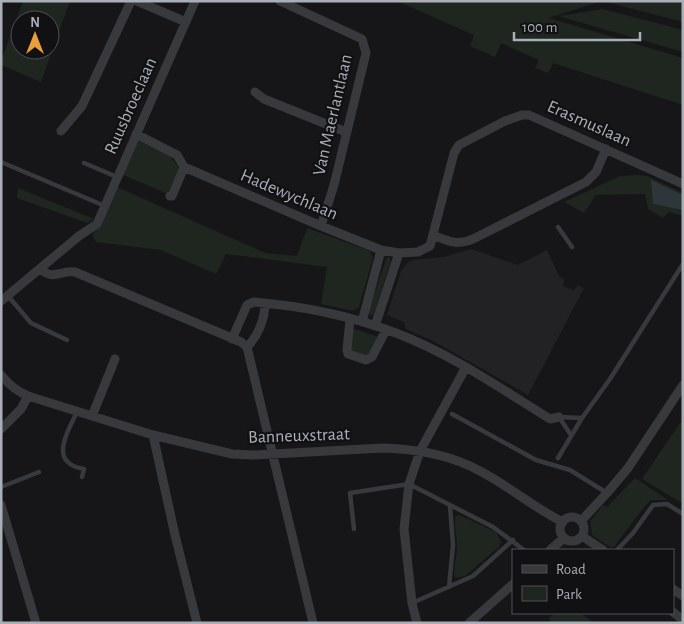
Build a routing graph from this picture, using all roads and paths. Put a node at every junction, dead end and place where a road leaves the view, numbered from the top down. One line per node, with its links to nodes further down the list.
1 (131, 1): 7 (street)
2 (137, 1): 5 (street)
3 (195, 1): 5 (street, Ruusbroeclaan)
4 (280, 1): 8 (street, Van Maerlantlaan)
5 (186, 22): 9 (street, Ruusbroeclaan)
6 (255, 92): 8 (street)
7 (61, 131)
8 (346, 132): 18 (street, Van Maerlantlaan)
9 (136, 134): 13 (street, Hadewychlaan); 14 (street, Ruusbroeclaan)
10 (606, 149): 15 (street, Erasmuslaan); 20 (street); 20 (street, Erasmuslaan)
11 (1, 162): 17 (lane)
12 (84, 163): 14 (lane)
13 (184, 167): 16 (street); 18 (street, Hadewychlaan)
14 (117, 177): 17 (street, Ruusbroeclaan)
15 (683, 184)
16 (170, 196)
17 (105, 206): 26 (street, Ruusbroeclaan)
18 (321, 226): 23 (street, Hadewychlaan)
19 (558, 227): 22 (lane)
20 (433, 235): 21 (street, Erasmuslaan)
21 (430, 246): 24 (street, Hadewychlaan)
22 (572, 247)
23 (381, 250): 24 (street, Hadewychlaan); 30 (street)
24 (399, 253): 31 (street)
25 (683, 264): 45 (lane)
26 (40, 269): 27 (street); 33 (street)
27 (4, 299): 34 (lane)
28 (265, 303): 29 (street); 33 (street); 35 (street)
29 (350, 319): 30 (street); 32 (street)
30 (362, 322): 31 (street)
31 (375, 326): 32 (street)
32 (386, 330): 37 (street)
33 (232, 339): 35 (street)
34 (66, 340)
35 (247, 348): 50 (street)
36 (115, 359): 43 (street)
37 (466, 368): 44 (street); 49 (street)
38 (1, 375): 40 (street, Banneuxstraat)
39 (683, 385): 56 (street)
40 (28, 396): 41 (street, Banneuxstraat); 46 (street)
41 (77, 412): 43 (street, Banneuxstraat); 53 (lane)
42 (452, 414): 56 (lane)
43 (92, 416): 47 (street, Banneuxstraat)
44 (560, 417): 45 (lane); 48 (lane)
45 (582, 418): 48 (lane)
46 (1, 429)
47 (153, 435): 50 (street, Banneuxstraat); 74 (street)
48 (571, 435): 51 (lane)
49 (420, 451): 50 (street, Banneuxstraat); 54 (street); 61 (street, Banneuxstraat)
50 (272, 454): 75 (street)
51 (558, 458)
52 (39, 472): 55 (lane)
53 (82, 477)
54 (409, 484): 58 (lane); 62 (lane); 72 (street)
55 (1, 487)
56 (607, 493): 60 (street)
57 (1, 505): 73 (street)
58 (450, 506): 65 (lane); 71 (lane)
59 (682, 511): 69 (lane)
60 (581, 521): 61 (street); 63 (street)
61 (563, 522): 64 (street)
62 (354, 529)
63 (582, 536): 64 (street); 68 (street)
64 (564, 538): 67 (street)
65 (512, 540): 66 (lane); 71 (lane)
66 (523, 549)
67 (551, 549)
68 (601, 549)
69 (617, 549)
70 (512, 585): 77 (street)
71 (449, 587): 72 (lane)
72 (412, 603): 76 (street)
73 (36, 623)
74 (197, 623)
75 (313, 623)
76 (417, 623)
77 (469, 623)

